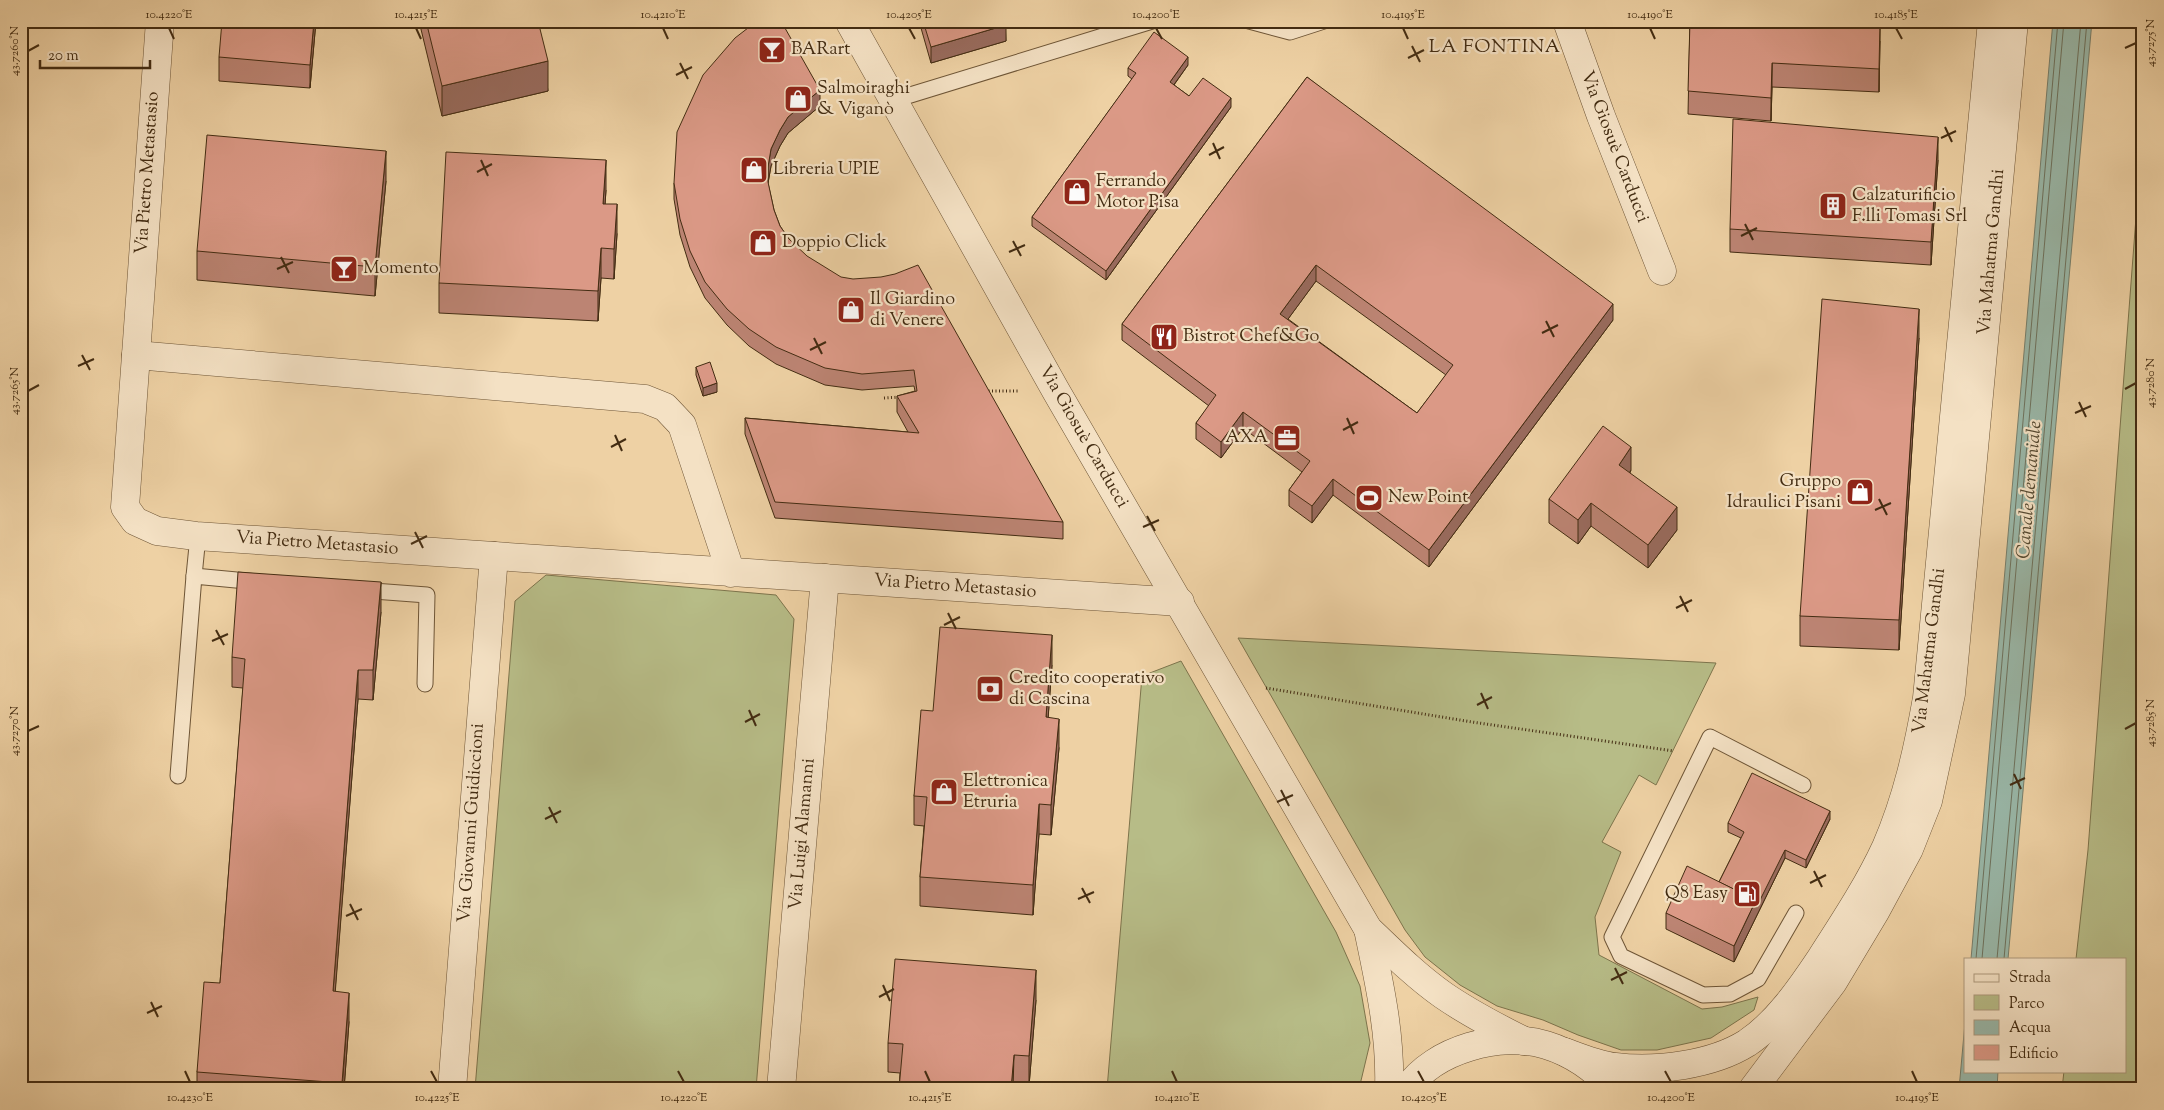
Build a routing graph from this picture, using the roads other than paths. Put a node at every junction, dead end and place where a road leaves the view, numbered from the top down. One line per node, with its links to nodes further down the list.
1 (160, 21): 11 (street, Via Pietro Metastasio)
2 (849, 21): 9 (street, Via Giosuè Carducci)
3 (1152, 21): 9 (lane)
4 (1249, 21): 5 (lane)
5 (1324, 21)
6 (1567, 21): 10 (street, Via Giosuè Carducci)
7 (1992, 21): 26 (street, Via Mahatma Gandhi)
8 (2014, 21): 32 (street, Via Mahatma Gandhi)
9 (894, 100): 19 (street, Via Giosuè Carducci)
10 (1662, 271)
11 (136, 355): 12 (street, Via Pietro Metastasio); 14 (street)
12 (198, 536): 13 (street, Via Pietro Metastasio); 15 (lane)
13 (494, 556): 14 (street, Via Pietro Metastasio); 27 (street, Via Giovanni Guidiccioni)
14 (731, 573): 16 (street, Via Pietro Metastasio)
15 (194, 576): 17 (lane); 21 (lane)
16 (825, 578): 19 (street, Via Pietro Metastasio); 28 (street, Via Luigi Alamanni)
17 (272, 583)
18 (350, 589): 20 (lane)
19 (1180, 602): 24 (street, Via Giosuè Carducci)
20 (424, 684)
21 (178, 776)
22 (1803, 785): 23 (lane)
23 (1796, 913)
24 (1368, 929): 25 (street, Via Giosuè Carducci); 29 (street, Via Giosuè Carducci)
25 (1524, 1041): 26 (street); 30 (street)
26 (1564, 1052): 31 (street)
27 (452, 1089)
28 (781, 1089)
29 (1389, 1089)
30 (1407, 1089)
31 (1613, 1089)
32 (1754, 1089)

